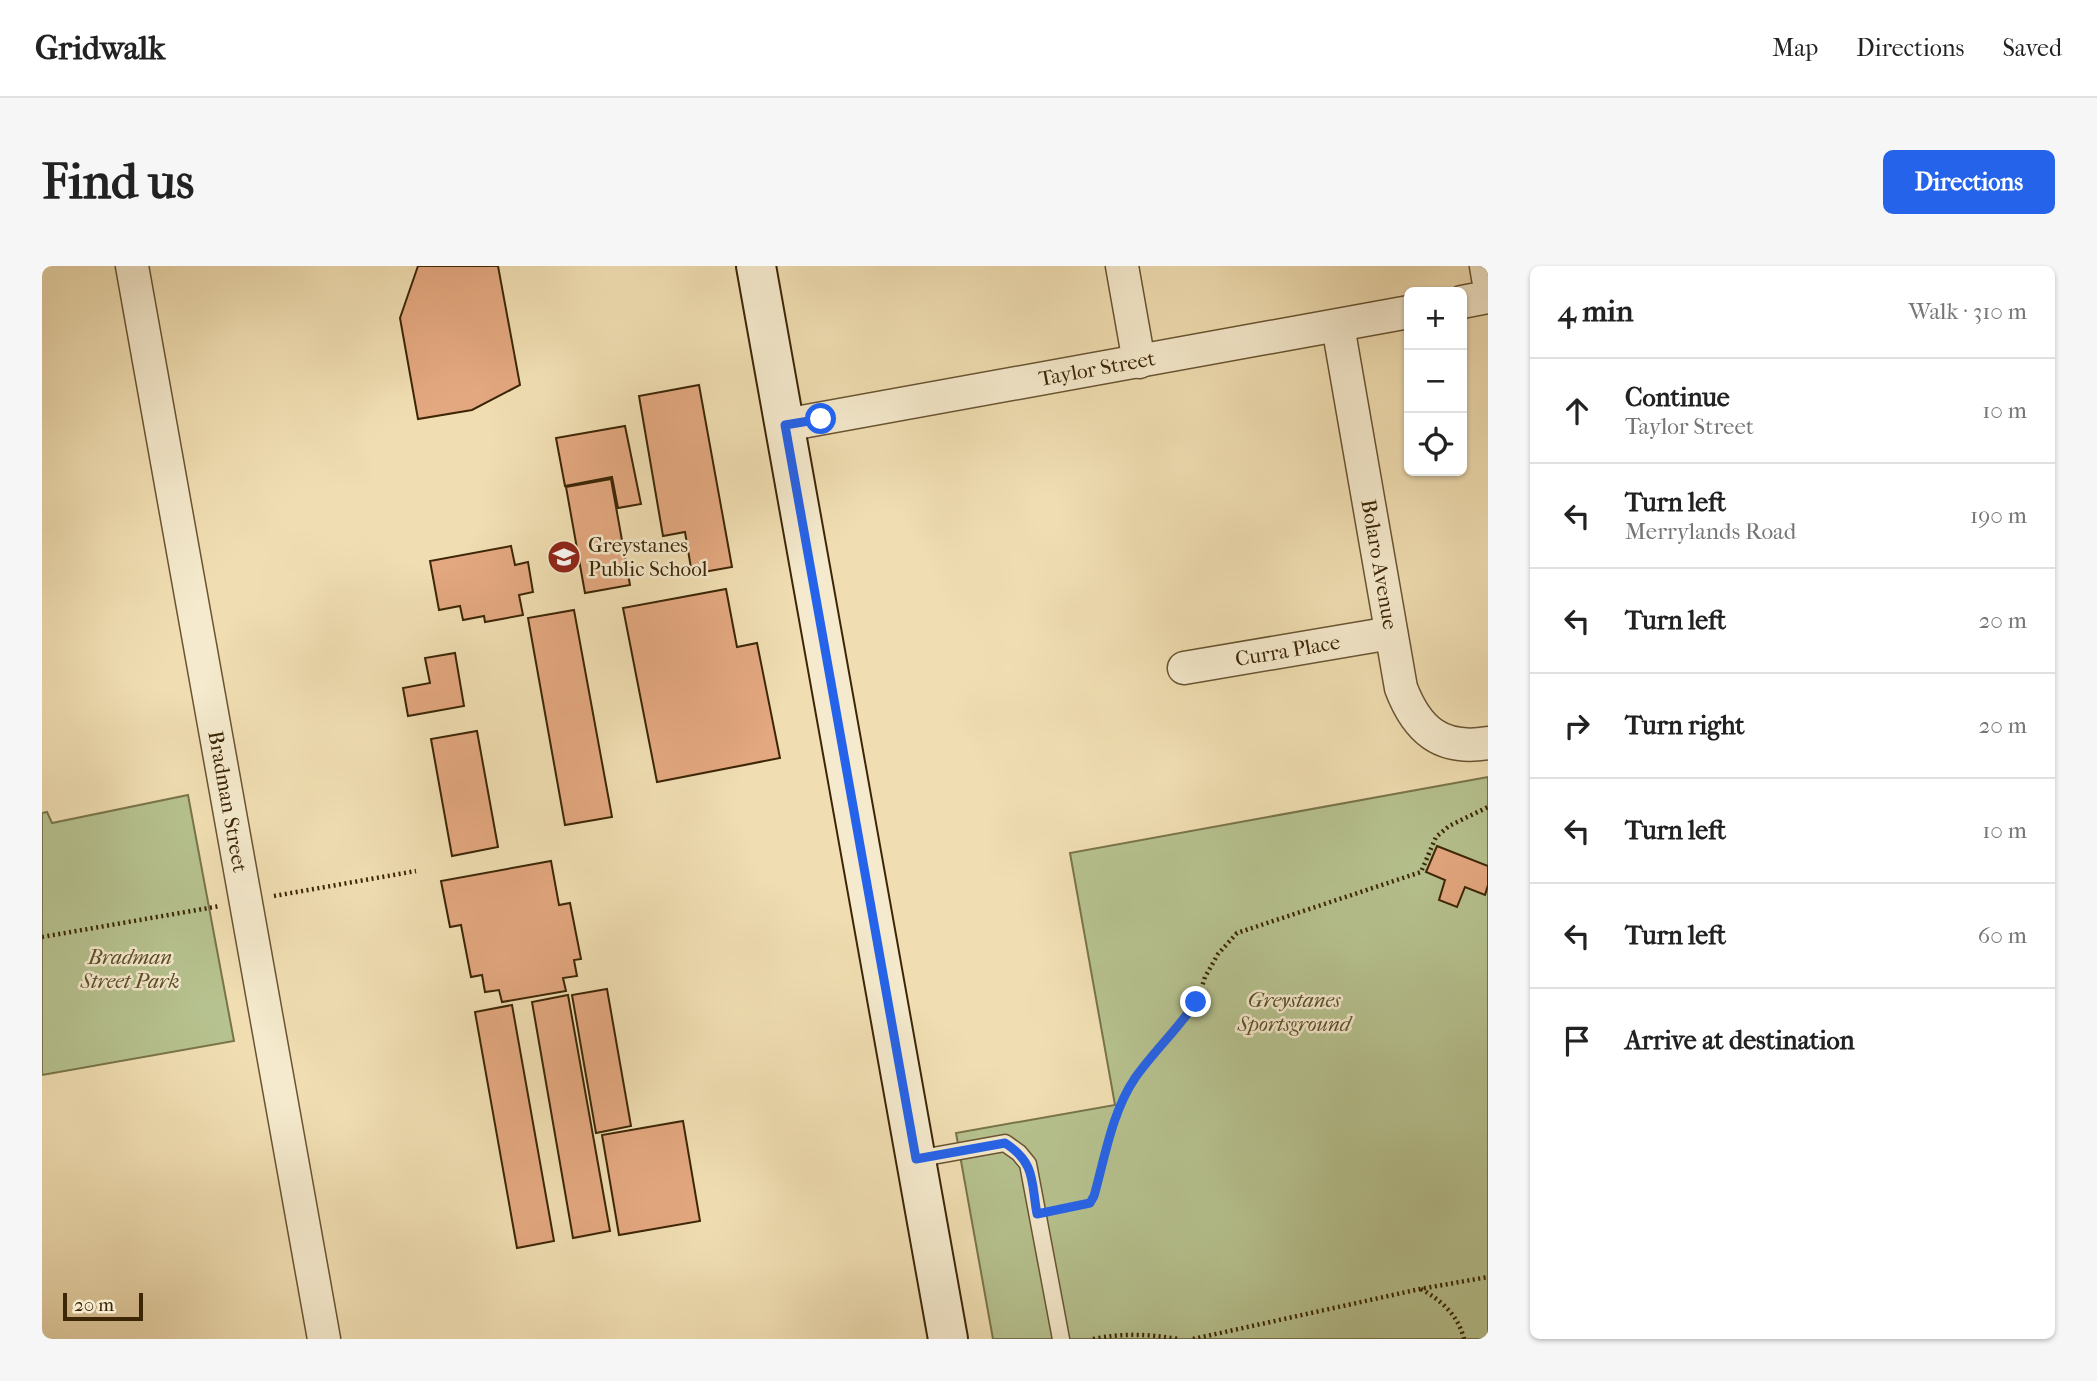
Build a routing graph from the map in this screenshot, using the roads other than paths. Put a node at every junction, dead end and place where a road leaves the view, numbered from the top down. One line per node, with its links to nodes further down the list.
1 (132, 266): 16 (street, Bradman Street)
2 (756, 266): 11 (main road)
3 (1122, 266): 10 (street)
4 (1486, 266): 5 (street)
5 (1488, 278)
6 (1488, 297): 7 (street)
7 (1467, 301)
8 (1404, 313): 9 (street, Taylor Street)
9 (1338, 326): 10 (street, Taylor Street); 12 (street, Bolaro Avenue)
10 (1139, 362): 11 (street, Taylor Street)
11 (785, 425): 15 (main road)
12 (1391, 633): 13 (street, Curra Place); 14 (street, Bolaro Avenue)
13 (1184, 668)
14 (1488, 743)
15 (916, 1159): 17 (main road); 18 (lane)
16 (324, 1339)
17 (948, 1339)
18 (1061, 1339)

